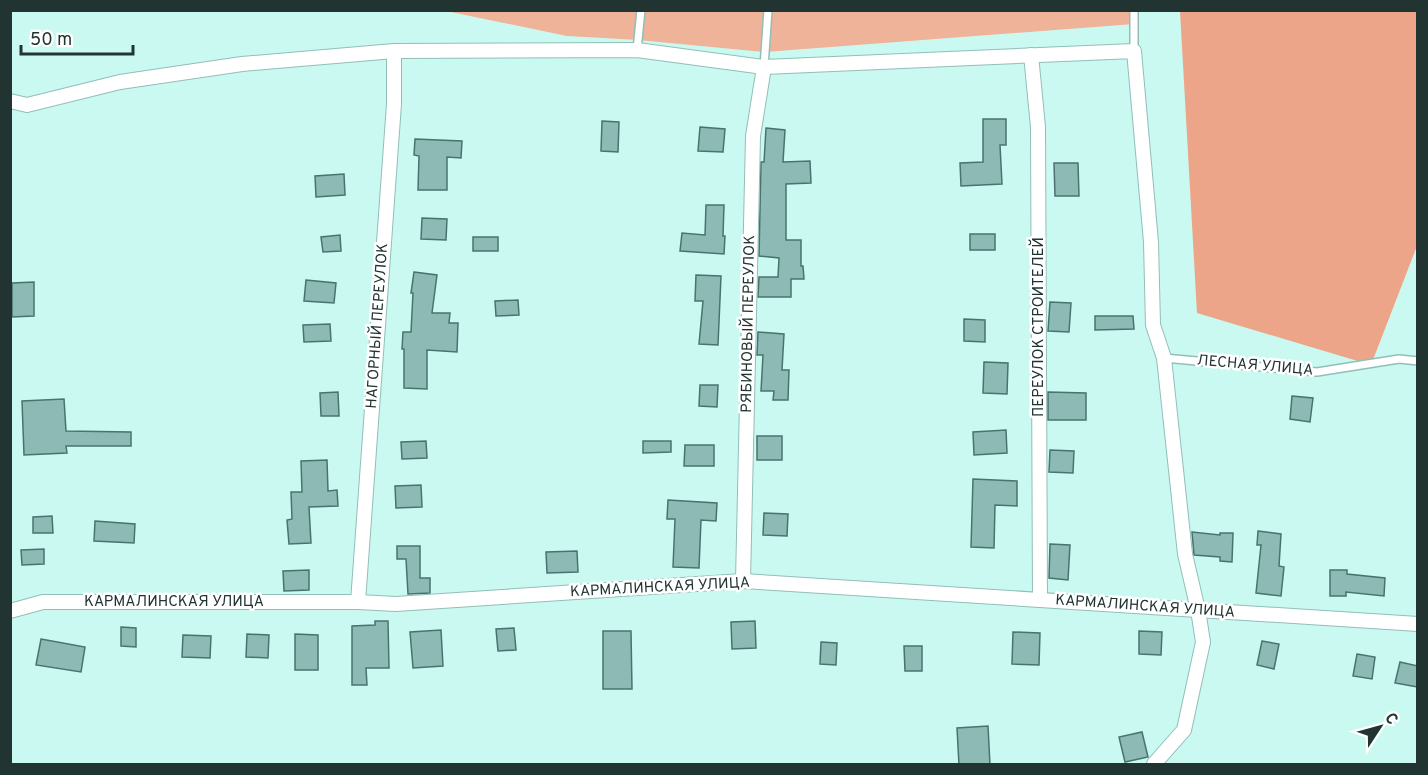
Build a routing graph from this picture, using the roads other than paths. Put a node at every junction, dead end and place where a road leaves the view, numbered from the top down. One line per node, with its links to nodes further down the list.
1 (641, 10): 4 (lane)
2 (768, 10): 8 (lane)
3 (1134, 10): 6 (lane)
4 (637, 50): 5 (street); 8 (street)
5 (394, 51): 9 (street); 14 (street, НАГОРНЫЙ ПЕРЕУЛОК)
6 (1134, 51): 7 (street); 10 (street)
7 (1031, 55): 8 (street); 13 (street, ПЕРЕУЛОК СТРОИТЕЛЕЙ)
8 (764, 67): 12 (street, РЯБИНОВЫЙ ПЕРЕУЛОК)
9 (10, 101)
10 (1164, 358): 11 (lane, ЛЕСНАЯ УЛИЦА); 15 (street)
11 (1418, 361)
12 (743, 581): 13 (street, КАРМАЛИНСКАЯ УЛИЦА); 14 (street, КАРМАЛИНСКАЯ УЛИЦА)
13 (1040, 600): 15 (street, КАРМАЛИНСКАЯ УЛИЦА)
14 (358, 602): 16 (street, КАРМАЛИНСКАЯ УЛИЦА)
15 (1198, 610): 17 (street, КАРМАЛИНСКАЯ УЛИЦА); 18 (street)
16 (10, 611)
17 (1418, 624)
18 (1154, 765)

